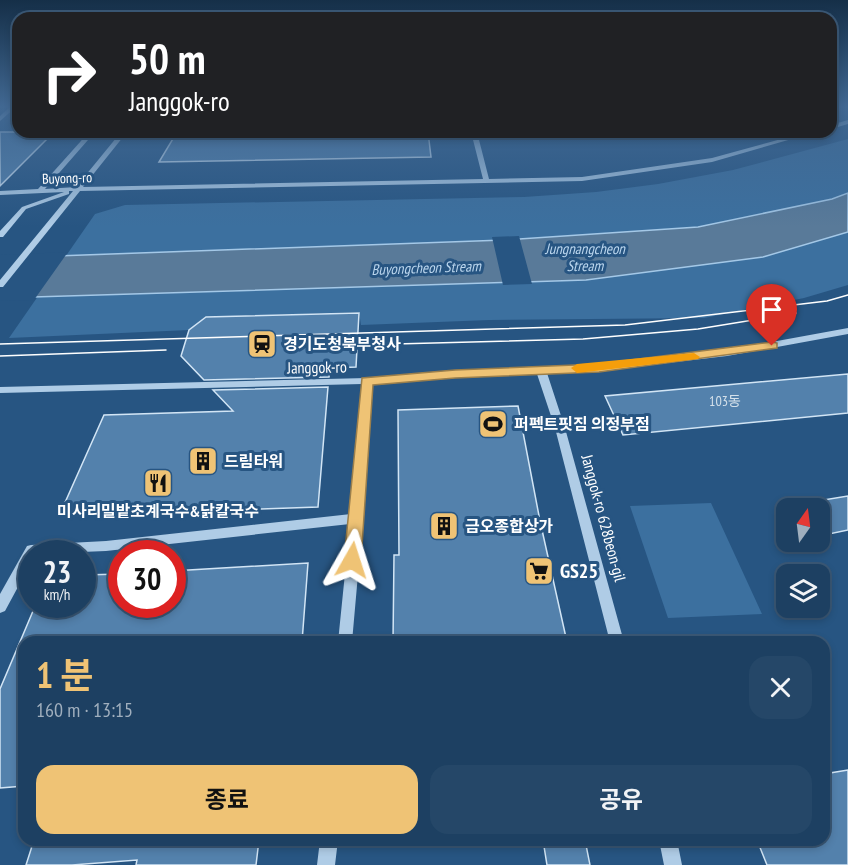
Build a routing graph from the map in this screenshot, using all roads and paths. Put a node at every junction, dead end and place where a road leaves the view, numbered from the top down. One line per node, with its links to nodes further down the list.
1 (79, 146): 7 (street)
2 (113, 146): 6 (street)
3 (478, 146): 5 (street)
4 (765, 146): 5 (street, Buyong-ro)
5 (486, 179): 6 (street, Buyong-ro)
6 (79, 189): 7 (street, Buyong-ro); 9 (street); 10 (street)
7 (40, 191): 8 (street, Buyong-ro)
8 (0, 193)
9 (0, 235)
10 (0, 285)
11 (848, 331): 12 (street, Janggok-ro)
12 (541, 370): 13 (street, Janggok-ro); 18 (street, Janggok-ro 628beon-gil)
13 (367, 381): 14 (street, Janggok-ro); 15 (street)
14 (0, 390)
15 (357, 518): 16 (street); 17 (street)
16 (0, 607)
17 (346, 636)
18 (615, 636)
19 (328, 846): 21 (street)
20 (669, 846): 22 (street)
21 (327, 865)
22 (673, 865)

